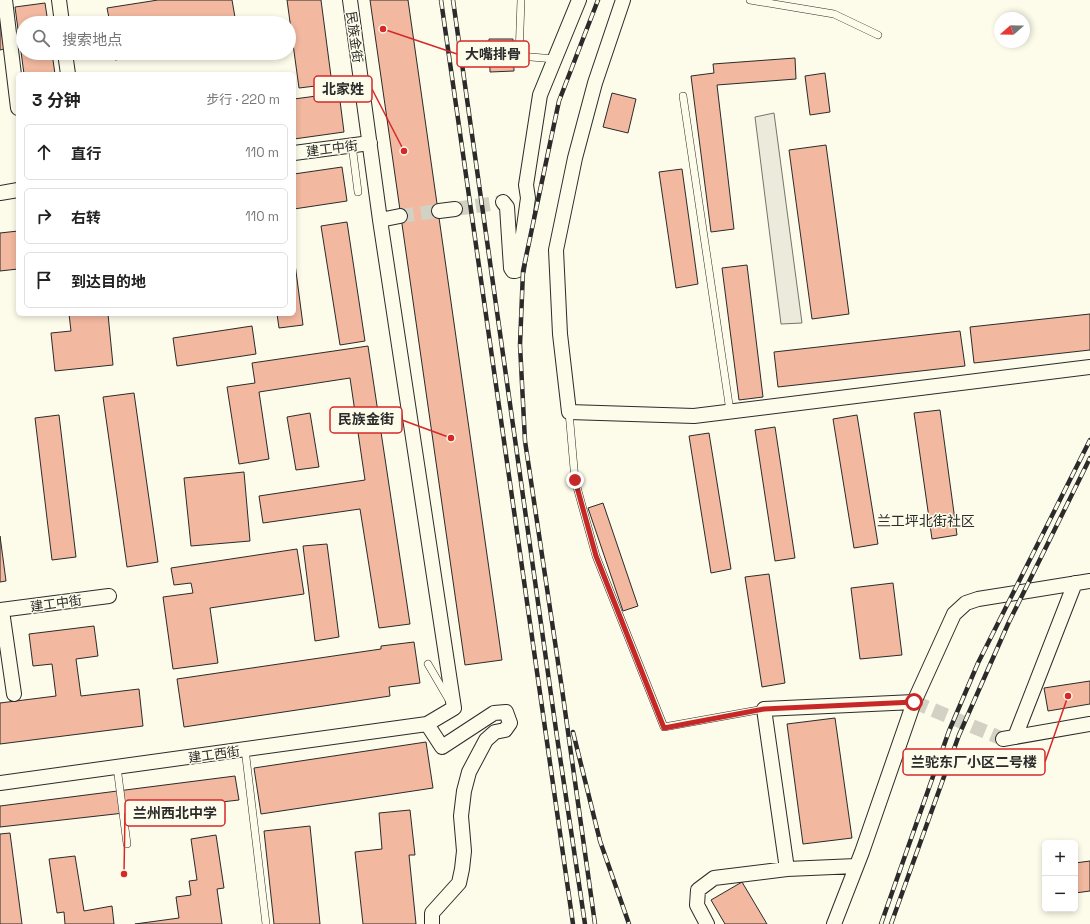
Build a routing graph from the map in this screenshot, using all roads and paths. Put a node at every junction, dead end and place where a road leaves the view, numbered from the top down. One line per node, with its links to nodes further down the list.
1 (5, 0): 13 (street)
2 (59, 0): 8 (street)
3 (350, 0): 15 (street, 民族金街)
4 (521, 0): 10 (lane)
5 (579, 0): 10 (street)
6 (622, 0): 28 (street)
7 (750, 0): 9 (lane)
8 (61, 16)
9 (878, 36)
10 (554, 59): 21 (street)
11 (66, 60): 12 (street)
12 (68, 72)
13 (16, 91)
14 (683, 96): 27 (lane)
15 (370, 144): 16 (street, 建工中街); 25 (street, 民族金街)
16 (352, 145): 17 (street, 建工中街); 19 (lane)
17 (296, 153)
18 (16, 190): 20 (street)
19 (358, 192)
20 (0, 193)
21 (503, 202)
22 (455, 209): 23 (street)
23 (439, 211)
24 (400, 216): 25 (street)
25 (380, 220): 36 (street, 民族金街)
26 (1090, 367): 27 (street)
27 (730, 411): 28 (street)
28 (568, 412): 37 (lane)
29 (1090, 581): 30 (street)
30 (1076, 583): 35 (street); 39 (street)
31 (109, 596): 32 (street, 建工中街)
32 (1, 610): 34 (street, 建工中街)
33 (428, 664): 36 (lane)
34 (14, 694)
35 (914, 702): 37 (street); 44 (street)
36 (454, 708): 38 (street)
37 (764, 709): 45 (street)
38 (427, 724): 40 (street, 建工西街); 47 (street)
39 (1090, 724)
40 (245, 750): 41 (street, 建工西街); 46 (lane)
41 (117, 767): 42 (street, 建工西街); 43 (lane)
42 (0, 784)
43 (127, 844)
44 (856, 866): 45 (street); 49 (street)
45 (787, 868): 48 (street)
46 (266, 924)
47 (432, 924)
48 (707, 924)
49 (834, 924)

